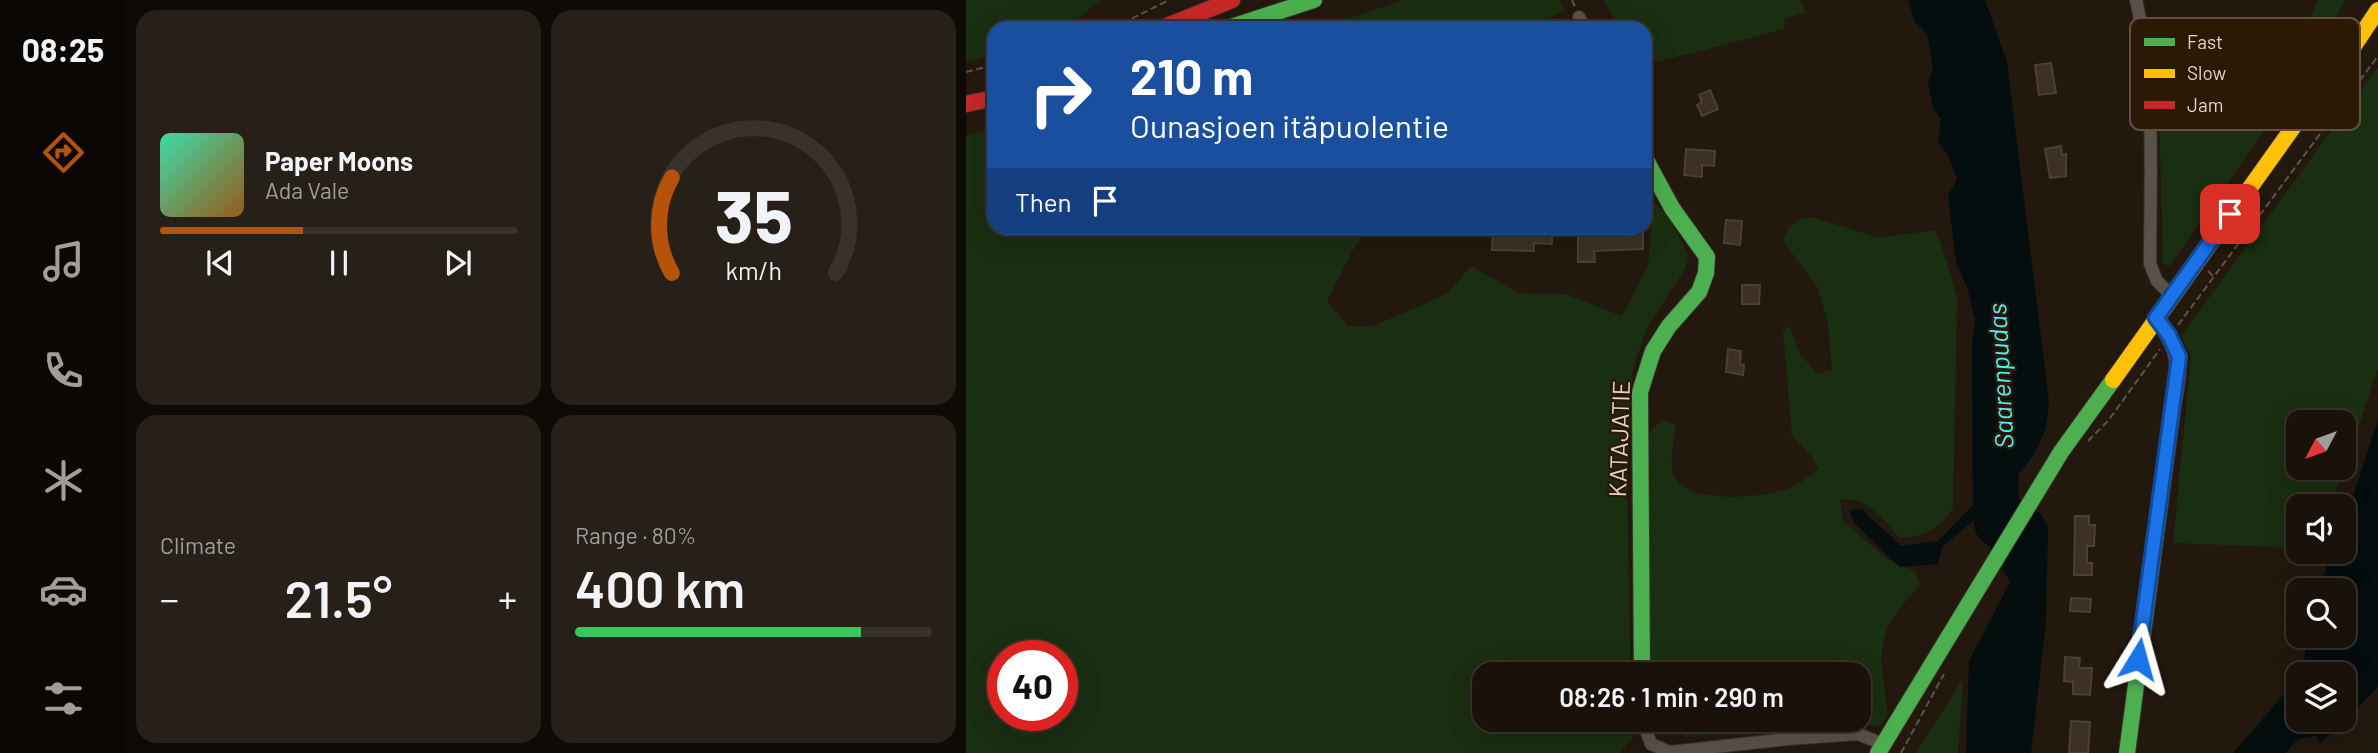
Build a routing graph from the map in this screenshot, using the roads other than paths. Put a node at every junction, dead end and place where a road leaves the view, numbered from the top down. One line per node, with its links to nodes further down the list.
1 (1232, 0): 7 (main road)
2 (1314, 0): 8 (main road)
3 (2136, 0): 6 (street)
4 (2374, 0): 9 (main road)
5 (2378, 10): 10 (main road)
6 (2138, 18)
7 (1180, 21)
8 (1250, 21)
9 (2360, 21)
10 (2360, 37)
11 (987, 98): 12 (main road)
12 (969, 104)
13 (2149, 130): 16 (street)
14 (2291, 130): 16 (main road)
15 (1652, 186): 18 (main road, KATAJATIE)
16 (2171, 295): 17 (main road)
17 (2156, 318): 20 (main road); 21 (main road)
18 (1642, 662)
19 (1647, 732): 20 (street)
20 (1880, 749)
21 (2127, 753)

